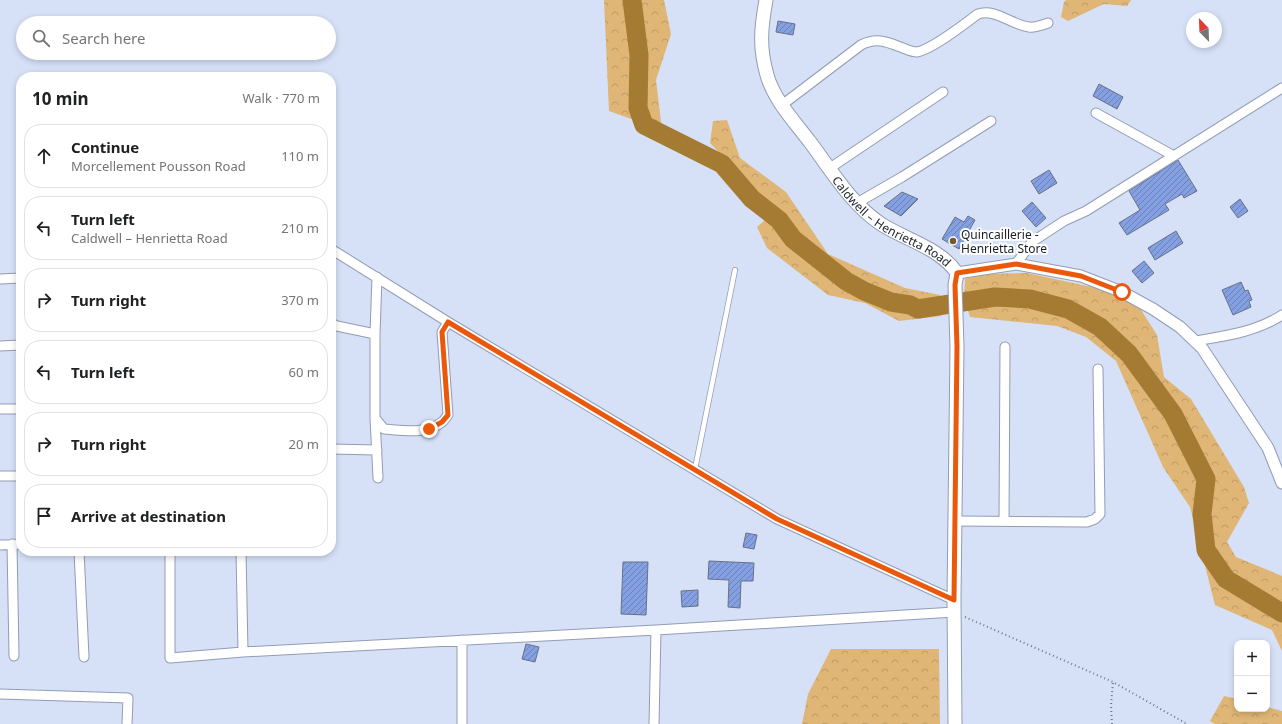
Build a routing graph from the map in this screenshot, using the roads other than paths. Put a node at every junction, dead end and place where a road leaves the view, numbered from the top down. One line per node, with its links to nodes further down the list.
1 (766, 0): 5 (main road, Caldwell – Henrietta Road)
2 (1048, 24): 5 (street)
3 (1282, 88): 8 (street)
4 (943, 92): 9 (street)
5 (782, 104): 9 (main road, Caldwell – Henrietta Road)
6 (1096, 113): 8 (street)
7 (991, 121): 10 (street)
8 (1174, 156): 12 (street)
9 (830, 168): 10 (main road, Caldwell – Henrietta Road)
10 (858, 203): 17 (main road, Caldwell – Henrietta Road)
11 (336, 252): 14 (street)
12 (1016, 264): 17 (street); 22 (street)
13 (735, 270): 32 (lane)
14 (377, 277): 19 (street); 21 (street)
15 (16, 278): 16 (street)
16 (0, 279)
17 (956, 279): 37 (main road, Caldwell – Henrietta Road)
18 (1282, 315): 22 (street)
19 (448, 322): 29 (street); 32 (street)
20 (336, 326): 21 (street)
21 (375, 334): 29 (street)
22 (1195, 341): 36 (street)
23 (16, 345): 24 (street)
24 (0, 346)
25 (1005, 347): 38 (street)
26 (1098, 369): 38 (street)
27 (16, 408): 28 (street)
28 (0, 409)
29 (375, 418): 31 (street)
30 (336, 449): 31 (street)
31 (377, 450): 35 (street)
32 (695, 470): 44 (street)
33 (0, 476): 34 (street)
34 (16, 476)
35 (378, 478)
36 (1282, 483)
37 (956, 521): 38 (street); 44 (main road, Caldwell – Henrietta Road)
38 (1004, 521)
39 (16, 544): 40 (street); 48 (street)
40 (0, 545)
41 (79, 556): 49 (street)
42 (170, 556): 47 (street)
43 (242, 556): 47 (street)
44 (955, 606): 45 (street); 54 (main road, Caldwell – Henrietta Road)
45 (656, 630): 46 (street); 53 (street)
46 (462, 640): 47 (street); 52 (street)
47 (243, 652)
48 (14, 656)
49 (84, 657)
50 (0, 694): 51 (street)
51 (128, 724)
52 (462, 724)
53 (654, 724)
54 (955, 724)

